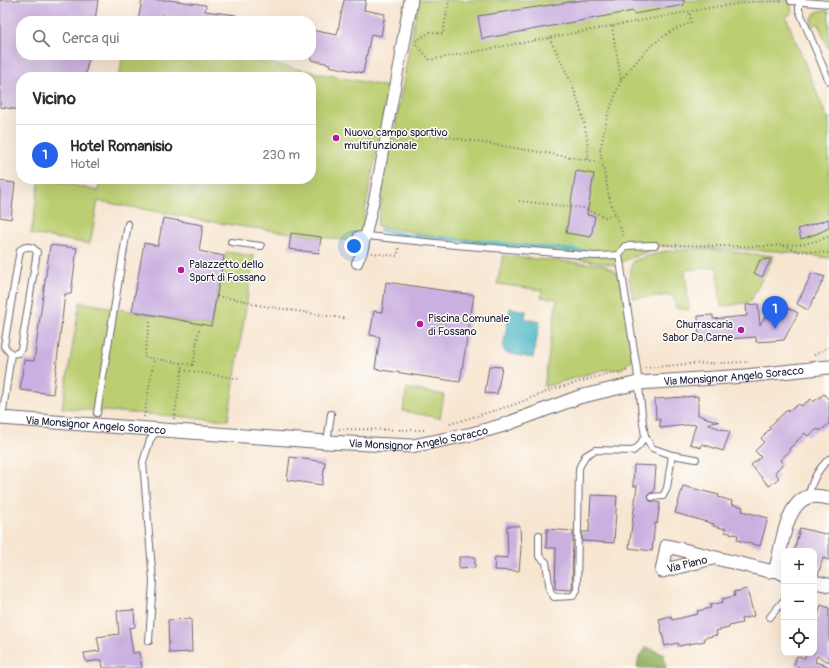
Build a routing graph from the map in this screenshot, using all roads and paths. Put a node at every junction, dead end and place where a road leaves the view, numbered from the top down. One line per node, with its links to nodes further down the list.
1 (411, 0): 11 (street)
2 (449, 0): 10 (path)
3 (775, 1): 5 (path); 7 (path)
4 (799, 1): 5 (lane); 6 (lane); 13 (lane)
5 (791, 2)
6 (829, 4)
7 (690, 12): 8 (path); 12 (path)
8 (612, 26): 9 (path); 12 (path)
9 (549, 38): 10 (path); 15 (path)
10 (415, 42): 11 (path)
11 (401, 54): 20 (street)
12 (621, 80): 16 (path)
13 (829, 80)
14 (399, 129): 15 (path)
15 (588, 160): 16 (path)
16 (602, 163): 18 (path)
17 (520, 201): 18 (path)
18 (616, 214): 27 (path)
19 (128, 224): 49 (lane)
20 (361, 235): 22 (lane); 28 (street)
21 (829, 236): 25 (path)
22 (400, 240): 28 (path); 30 (lane)
23 (231, 242): 26 (lane)
24 (655, 244): 25 (path); 27 (lane)
25 (783, 245): 29 (path)
26 (261, 246)
27 (625, 246): 30 (lane)
28 (362, 252): 31 (street)
29 (829, 253)
30 (620, 255): 45 (lane)
31 (357, 263)
32 (221, 272): 33 (path)
33 (256, 278)
34 (216, 296): 35 (path)
35 (347, 320)
36 (150, 322): 41 (path)
37 (199, 329): 43 (path)
38 (829, 347): 40 (path)
39 (12, 354): 39 (lane); 52 (lane)
40 (812, 356)
41 (154, 359): 43 (path); 51 (path)
42 (750, 362): 45 (path)
43 (183, 364): 46 (path)
44 (829, 367): 48 (street, Via Monsignor Angelo Soracco)
45 (637, 369): 48 (lane); 54 (path)
46 (182, 370): 47 (path); 53 (path)
47 (240, 379)
48 (638, 383): 58 (lane); 59 (street, Via Monsignor Angelo Soracco)
49 (97, 413)
50 (331, 414): 55 (lane)
51 (136, 416)
52 (1, 418): 56 (street, Via Monsignor Angelo Soracco)
53 (167, 418)
54 (447, 425)
55 (328, 429): 57 (path); 59 (lane)
56 (157, 430): 59 (street, Via Monsignor Angelo Soracco); 75 (lane)
57 (429, 430)
58 (645, 436): 60 (lane); 66 (lane)
59 (326, 442)
60 (672, 455): 61 (lane); 63 (lane)
61 (696, 459)
62 (829, 459): 64 (lane)
63 (652, 497)
64 (808, 497): 65 (street); 67 (street, Via Piano)
65 (829, 498)
66 (540, 535)
67 (781, 548)
68 (781, 549): 70 (street, Via Piano)
69 (713, 558): 70 (street, Via Piano)
70 (781, 572)
71 (817, 583): 72 (street)
72 (829, 585)
73 (781, 604): 74 (lane)
74 (770, 617)
75 (149, 641)

